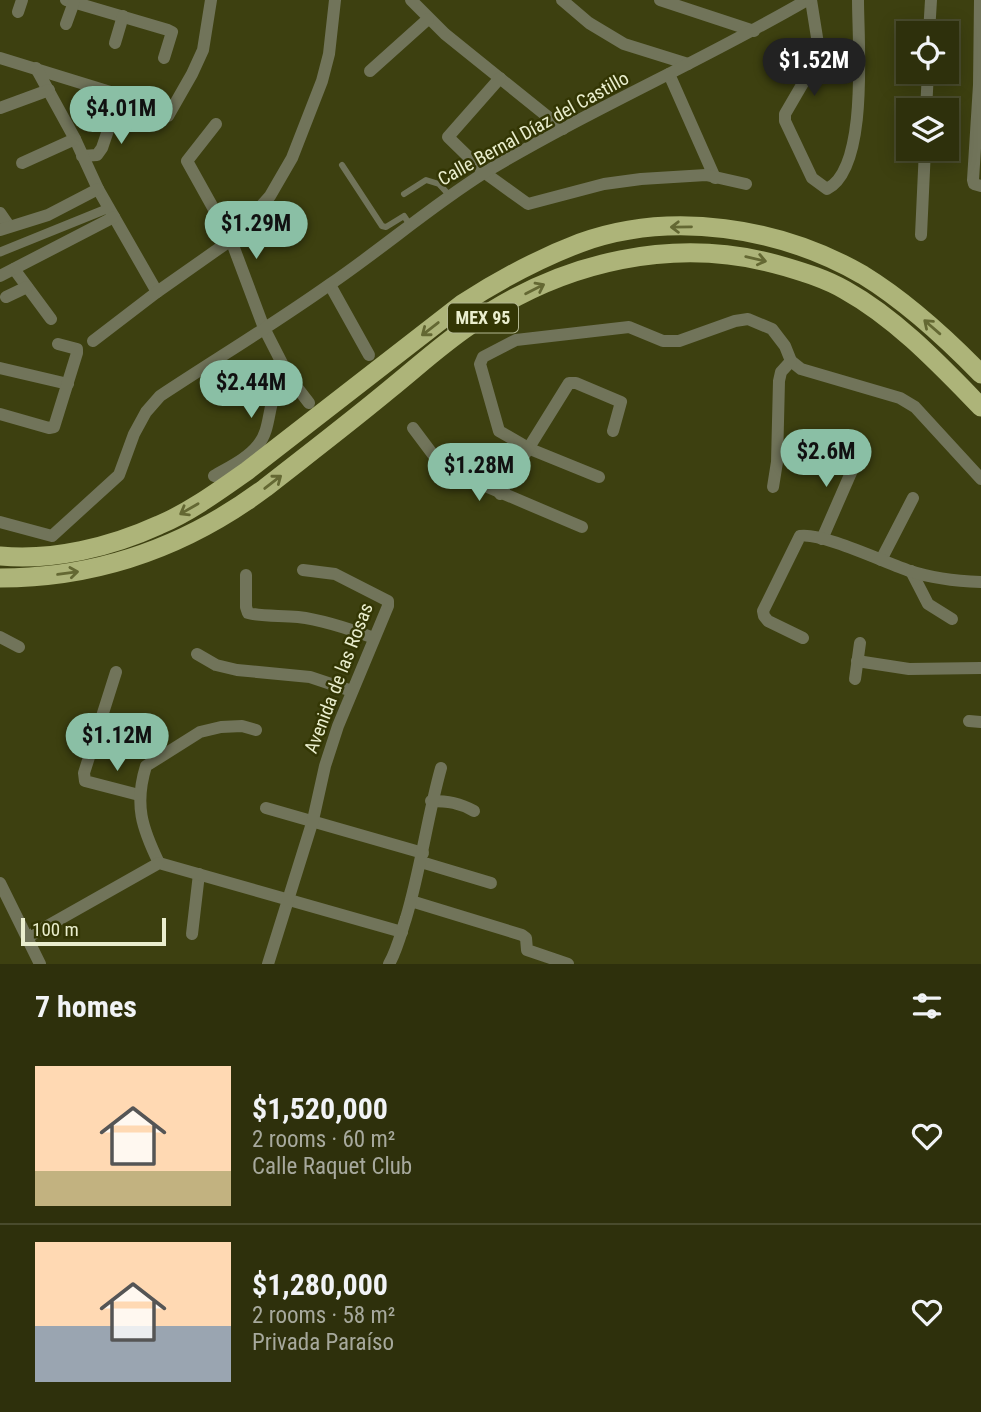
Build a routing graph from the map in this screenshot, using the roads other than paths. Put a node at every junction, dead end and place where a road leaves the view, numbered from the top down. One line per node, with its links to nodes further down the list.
1 (211, 0): 28 (street)
2 (335, 0): 48 (street)
3 (562, 0): 19 (street)
4 (660, 0): 14 (street)
5 (809, 0): 6 (street); 14 (street, Calle Bernal Díaz del Castillo)
6 (858, 0)
7 (931, 0): 12 (street)
8 (980, 0): 16 (street)
9 (70, 1): 11 (street); 13 (street)
10 (422, 7): 21 (street); 23 (street)
11 (123, 16): 15 (street); 18 (street)
12 (930, 21)
13 (66, 24)
14 (754, 31): 19 (street, Calle Bernal Díaz del Castillo)
15 (115, 43)
16 (981, 45): 24 (street)
17 (0, 58): 20 (street)
18 (164, 58)
19 (688, 64): 22 (street, Calle Bernal Díaz del Castillo)
20 (36, 68): 25 (street); 32 (street)
21 (370, 71)
22 (669, 74): 30 (street, Calle Bernal Díaz del Castillo); 37 (street)
23 (499, 78): 30 (street); 36 (street)
24 (980, 85): 27 (street)
25 (49, 90): 26 (street); 31 (street)
26 (0, 108)
27 (979, 109): 39 (street)
28 (168, 116)
29 (216, 124): 48 (street)
30 (563, 130): 36 (street, Calle Bernal Díaz del Castillo)
31 (75, 139): 32 (street); 34 (street)
32 (82, 156): 40 (street)
33 (924, 161): 47 (street)
34 (22, 163)
35 (342, 165): 45 (lane)
36 (485, 173): 37 (street); 42 (street, Calle Bernal Díaz del Castillo)
37 (715, 178): 38 (street)
38 (746, 184)
39 (981, 186)
40 (98, 189): 43 (street); 46 (street)
41 (404, 194): 42 (lane)
42 (450, 196): 45 (street, Calle Bernal Díaz del Castillo)
43 (112, 212): 49 (street); 50 (street); 54 (street)
44 (0, 213): 46 (street)
45 (410, 225): 52 (street, Calle Bernal Díaz del Castillo)
46 (5, 228)
47 (921, 235)
48 (231, 240): 54 (street); 57 (street)
49 (0, 252)
50 (14, 269): 51 (street); 53 (street)
51 (0, 276)
52 (330, 285): 57 (street, Calle Bernal Díaz del Castillo); 60 (street)
53 (27, 287): 55 (street); 56 (street)
54 (157, 292): 58 (street)
55 (6, 297)
56 (51, 319)
57 (264, 328): 64 (street); 79 (street, Calle Bernal Díaz del Castillo)
58 (93, 341)
59 (58, 344): 65 (street)
60 (369, 355)
61 (791, 361): 71 (street); 75 (street); 76 (street)
62 (0, 368): 65 (street)
63 (981, 374): 82 (highway, MEX 95, one-way to 82)
64 (289, 377): 66 (street); 73 (street)
65 (68, 384): 68 (street)
66 (309, 403)
67 (981, 407): 87 (highway, MEX 95, one-way to 67)
68 (0, 414)
69 (413, 428): 77 (street)
70 (613, 431): 71 (street)
71 (530, 449): 74 (street); 77 (street)
72 (860, 452): 81 (street)
73 (214, 476)
74 (599, 477)
75 (981, 479)
76 (773, 487)
77 (500, 494): 80 (street)
78 (913, 498): 83 (street)
79 (0, 522)
80 (582, 527)
81 (822, 539): 83 (street); 92 (street)
82 (0, 556)
83 (881, 560): 85 (street)
84 (303, 570): 91 (street, Avenida de las Rosas)
85 (911, 571): 88 (street); 89 (street)
86 (246, 575): 91 (street)
87 (0, 578)
88 (981, 582)
89 (952, 619)
90 (0, 637): 94 (street)
91 (374, 638): 100 (street, Avenida de las Rosas)
92 (803, 638)
93 (860, 643): 96 (street)
94 (19, 647)
95 (197, 654): 100 (street)
96 (858, 661): 97 (street); 99 (street)
97 (981, 668)
98 (116, 672): 103 (street)
99 (855, 679)
100 (352, 691): 107 (street, Avenida de las Rosas)
101 (256, 730): 103 (street)
102 (441, 768): 104 (street)
103 (139, 795): 109 (street)
104 (431, 801): 106 (street); 108 (street)
105 (266, 807): 107 (street)
106 (474, 811)
107 (313, 820): 108 (street); 113 (street, Avenida de las Rosas)
108 (422, 857): 112 (street); 114 (street)
109 (159, 863): 110 (street); 118 (street)
110 (199, 874): 113 (street); 117 (street)
111 (0, 883): 115 (street)
112 (491, 883)
113 (287, 898): 116 (street); 120 (street, Avenida de las Rosas)
114 (411, 901): 116 (street); 122 (street)
115 (6, 906): 118 (street)
116 (402, 932): 121 (street)
117 (192, 934)
118 (28, 937): 119 (street)
119 (40, 964)
120 (268, 964)
121 (389, 964)
122 (568, 964)

